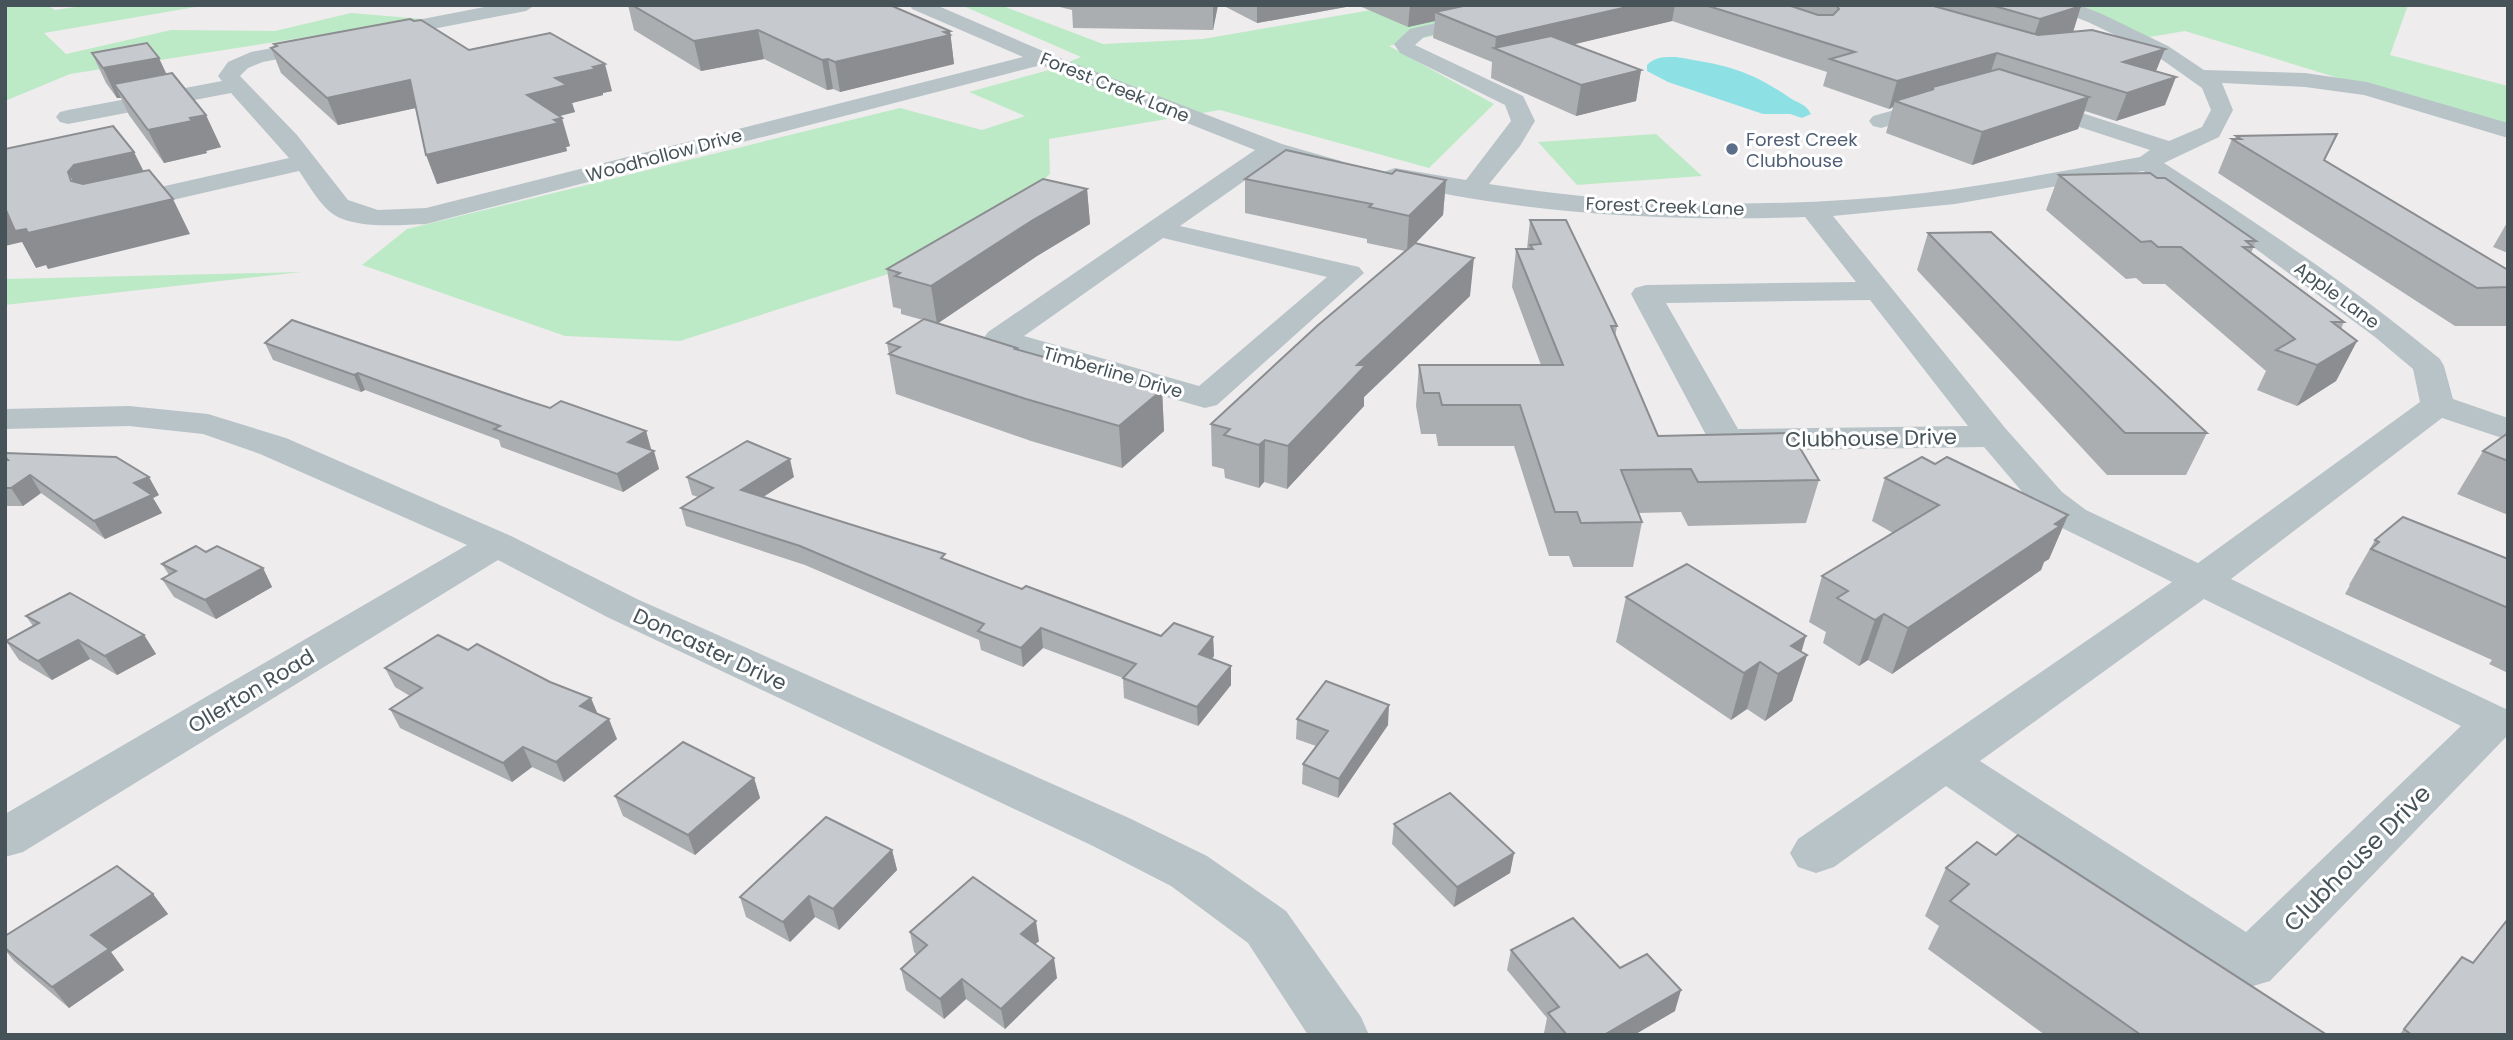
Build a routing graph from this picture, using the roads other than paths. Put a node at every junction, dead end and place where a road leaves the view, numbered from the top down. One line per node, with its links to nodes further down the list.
1 (526, 5): 9 (street)
2 (919, 5): 7 (street, Forest Creek Lane)
3 (1544, 5): 18 (street)
4 (2062, 5): 5 (street, Forest Creek Lane)
5 (2142, 41): 6 (street); 8 (street, Forest Creek Lane)
6 (2100, 45)
7 (1043, 58): 15 (street, Forest Creek Lane); 17 (street, Woodhollow Drive)
8 (2199, 76): 14 (street); 16 (street, Forest Creek Lane)
9 (236, 85): 12 (street); 17 (street, Woodhollow Drive)
10 (1965, 97): 13 (street)
11 (2015, 99): 16 (street, Apple Lane)
12 (68, 117)
13 (1881, 121)
14 (2508, 131)
15 (1273, 149): 18 (street, Forest Creek Lane); 21 (street, Timberline Drive)
16 (2158, 156): 20 (street, Forest Creek Lane); 23 (street, Apple Lane)
17 (305, 162): 19 (street)
18 (1472, 189): 20 (street, Forest Creek Lane)
19 (102, 208)
20 (1813, 209): 22 (street, Clubhouse Drive)
21 (1159, 229): 21 (street, Timberline Drive)
22 (1877, 291): 26 (street, Clubhouse Drive); 26 (street, Clubhouse Drive)
23 (2438, 405): 25 (street); 28 (street)
24 (5, 419): 27 (street, Doncaster Drive)
25 (2508, 430)
26 (1994, 436): 28 (street, Clubhouse Drive)
27 (497, 544): 30 (street, Ollerton Road); 32 (street, Doncaster Drive)
28 (2202, 581): 29 (street); 29 (street, Clubhouse Drive)
29 (1947, 762): 31 (street)
30 (5, 838)
31 (1816, 853)
32 (1340, 1035)

